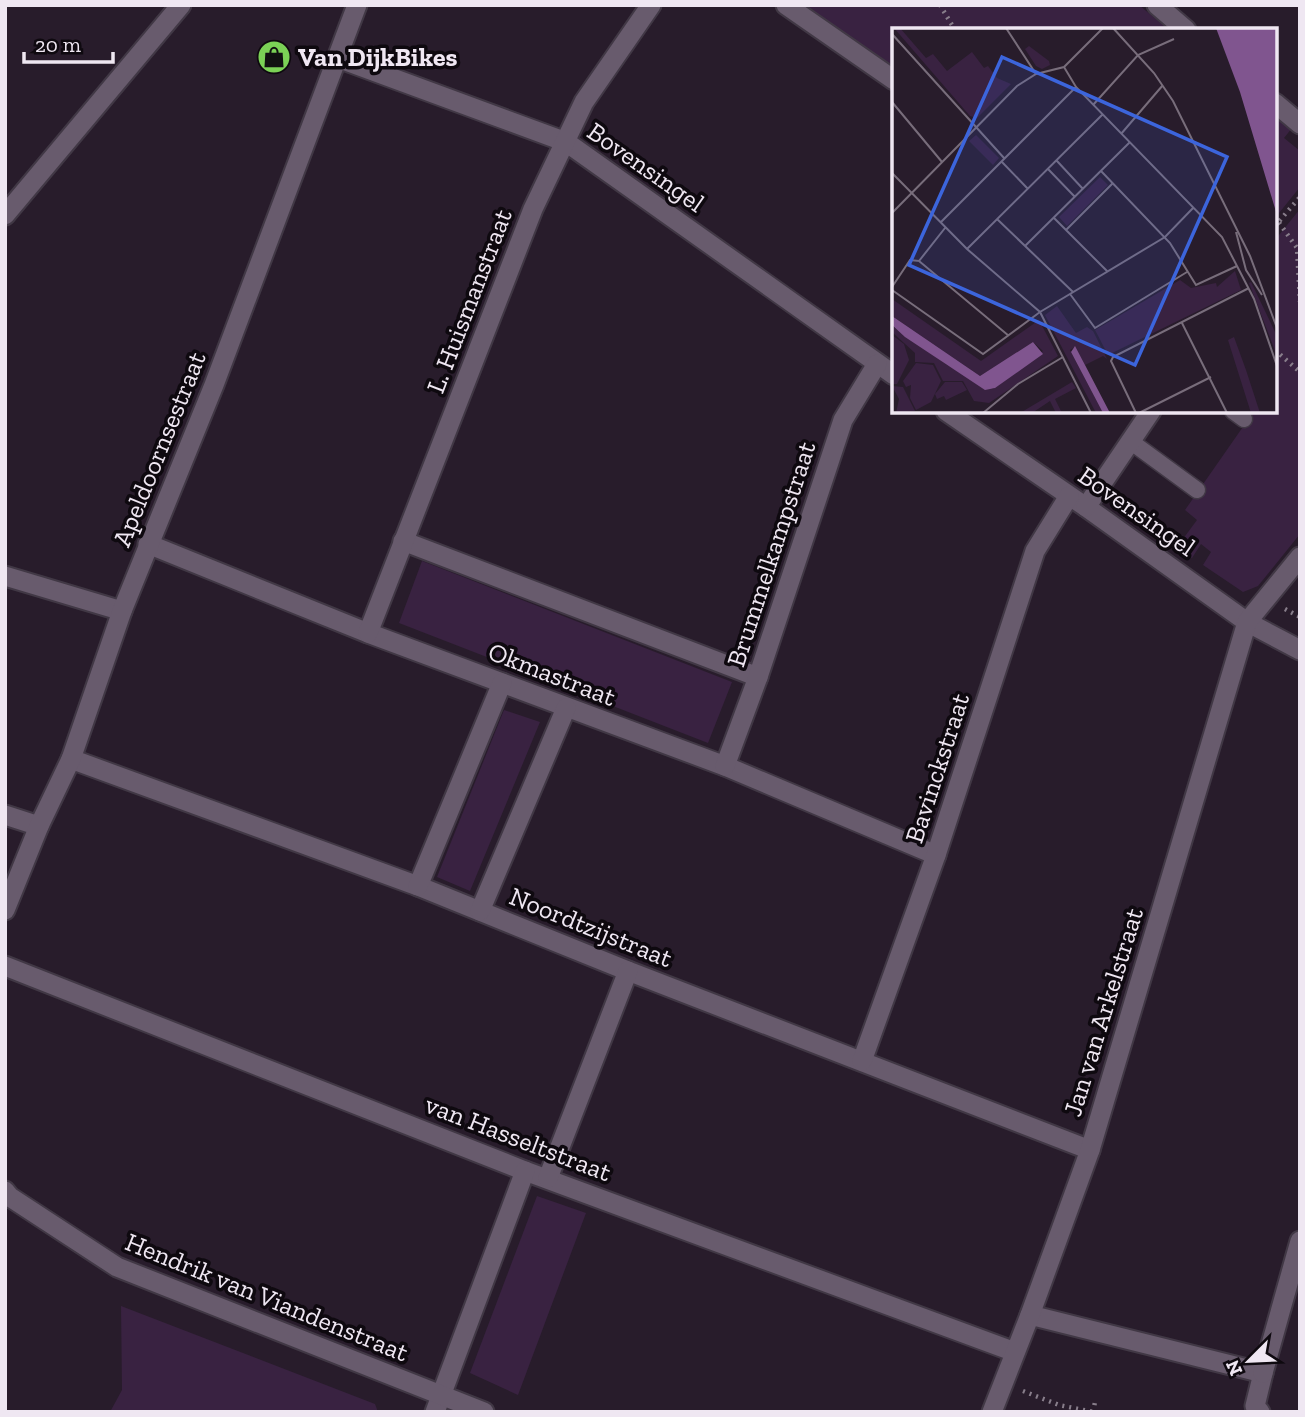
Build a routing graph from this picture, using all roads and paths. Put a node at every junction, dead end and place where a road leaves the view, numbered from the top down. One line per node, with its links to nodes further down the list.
1 (181, 5): 15 (street)
2 (357, 5): 9 (street, Apeldoornsestraat)
3 (651, 5): 13 (street, L. Huismanstraat)
4 (786, 5): 10 (street)
5 (940, 5): 7 (path)
6 (1157, 5): 8 (street)
7 (954, 28)
8 (1184, 28)
9 (338, 58): 13 (street, Bovensingel); 30 (street, Apeldoornsestraat)
10 (892, 79)
11 (1277, 105): 12 (street)
12 (1300, 124)
13 (566, 142): 20 (street, Bovensingel); 29 (street, L. Huismanstraat)
14 (1300, 197): 16 (path)
15 (5, 215)
16 (1277, 220)
17 (1277, 222): 18 (path)
18 (1300, 302)
19 (1277, 352): 21 (path)
20 (877, 363): 22 (street, Bovensingel); 37 (street, Brummelkampstraat)
21 (1300, 372)
22 (892, 374)
23 (949, 413): 27 (street, Bovensingel)
24 (1150, 413): 25 (street)
25 (1130, 442): 26 (lane); 28 (street)
26 (1197, 490)
27 (1069, 496): 28 (street, Bovensingel); 44 (street, Bavinckstraat)
28 (1086, 507): 34 (street, Bovensingel)
29 (403, 541): 35 (street, L. Huismanstraat); 37 (street)
30 (148, 544): 33 (street, Apeldoornsestraat); 35 (street, Okmastraat)
31 (1300, 557): 34 (street)
32 (5, 576): 33 (street)
33 (122, 611): 40 (street, Apeldoornsestraat)
34 (1247, 622): 36 (street, Bovensingel); 51 (street, Jan van Arkelstraat)
35 (368, 633): 38 (street, Okmastraat)
36 (1300, 650)
37 (758, 677): 41 (street, Brummelkampstraat)
38 (502, 683): 39 (street, Okmastraat); 45 (street)
39 (566, 708): 41 (street, Okmastraat); 47 (street)
40 (71, 759): 43 (street, Apeldoornsestraat); 45 (street, Noordtzijstraat)
41 (725, 766): 44 (street, Okmastraat)
42 (5, 815): 43 (street)
43 (39, 826): 46 (street, Apeldoornsestraat)
44 (936, 855): 50 (street, Bavinckstraat)
45 (418, 886): 47 (street, Noordtzijstraat)
46 (5, 910)
47 (480, 911): 49 (street, Noordtzijstraat)
48 (5, 966): 52 (street, van Hasseltstraat)
49 (628, 971): 50 (street, Noordtzijstraat); 53 (street)
50 (862, 1061): 51 (street, Noordtzijstraat)
51 (1090, 1150): 56 (street, Jan van Arkelstraat)
52 (525, 1171): 53 (street, van Hasseltstraat); 61 (street)
53 (548, 1178): 57 (street, van Hasseltstraat)
54 (7, 1197): 61 (street, Hendrik van Viandenstraat)
55 (1300, 1241): 58 (street)
56 (1030, 1315): 57 (street, Jan van Arkelstraat); 58 (street)
57 (1015, 1352): 59 (street, Jan van Arkelstraat)
58 (1263, 1373): 65 (street)
59 (1003, 1383): 63 (street, Jan van Arkelstraat); 64 (path)
60 (1095, 1402): 64 (path)
61 (439, 1404): 62 (street, Hendrik van Viandenstraat)
62 (484, 1412)
63 (992, 1412)
64 (1093, 1412)
65 (1259, 1412)

